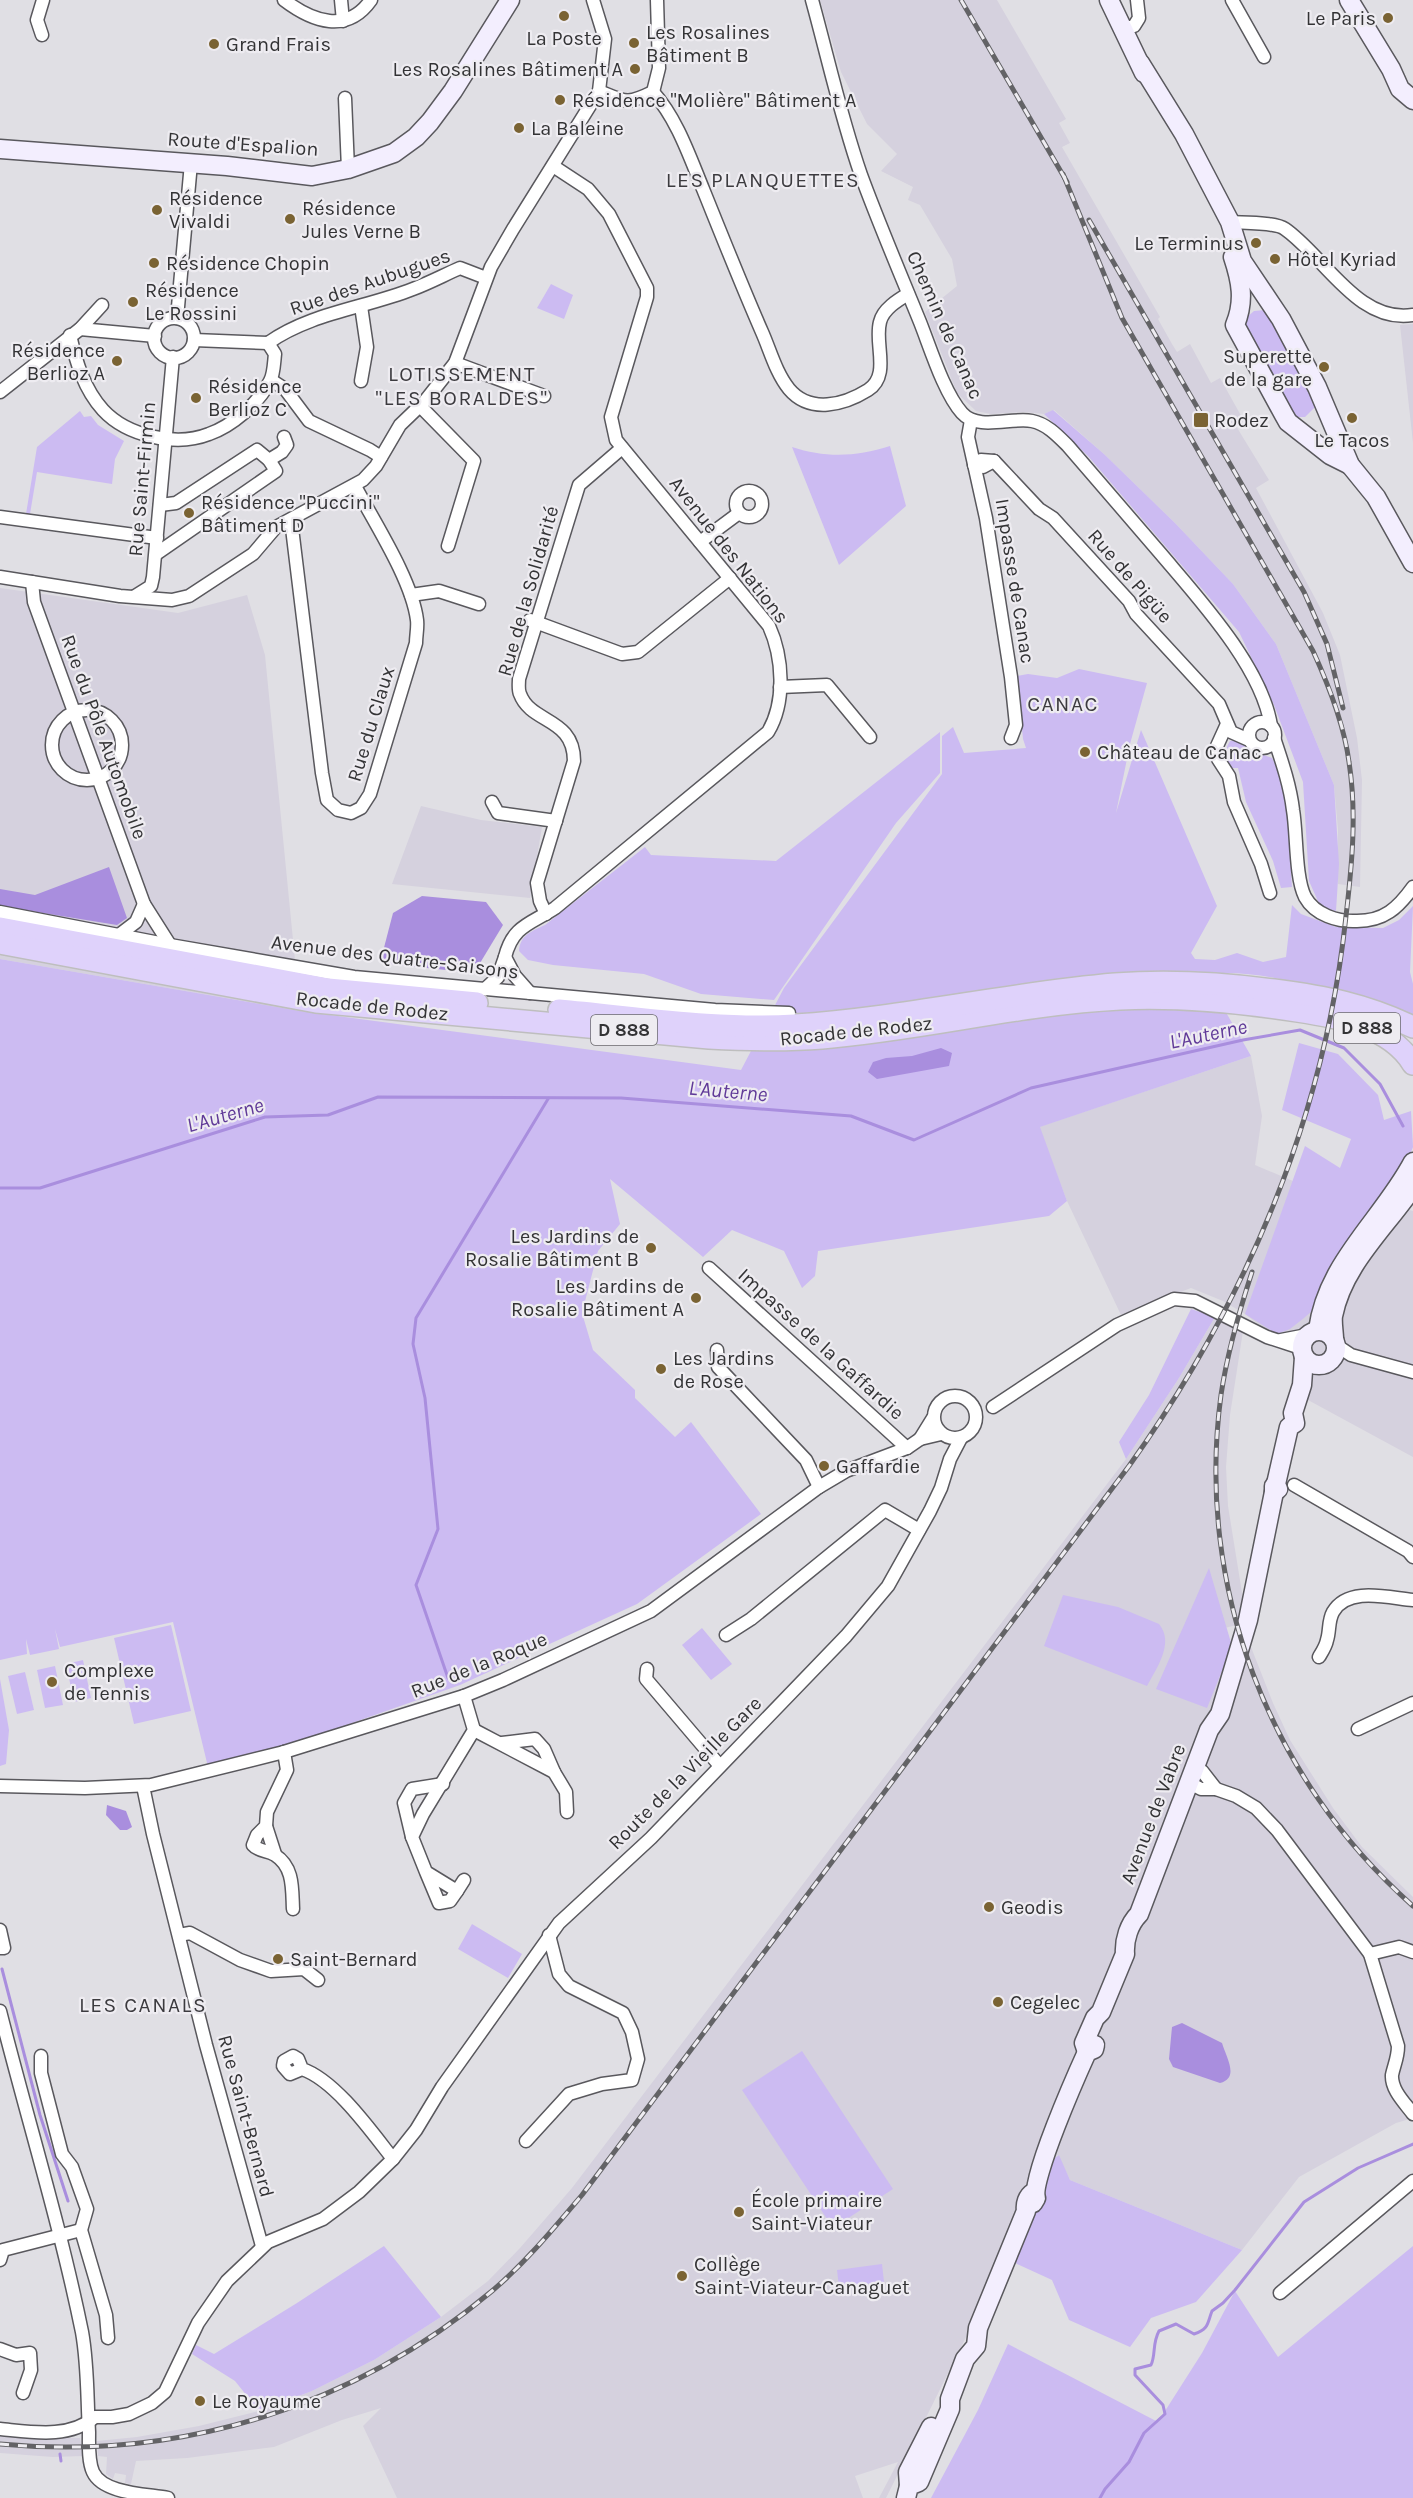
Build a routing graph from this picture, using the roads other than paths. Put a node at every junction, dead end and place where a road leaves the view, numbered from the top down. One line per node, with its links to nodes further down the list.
1 (43, 0): 16 (street)
2 (284, 0): 14 (street)
3 (341, 0): 14 (street)
4 (371, 0): 14 (street)
5 (510, 0): 26 (main road, Route d'Espalion)
6 (593, 0): 19 (street)
7 (657, 0): 20 (street)
8 (812, 0): 31 (street, Chemin de Canac)
9 (1102, 0): 15 (main road)
10 (1109, 0): 15 (main road)
11 (1232, 0): 17 (street)
12 (1349, 0): 22 (main road)
13 (1138, 4): 15 (street)
14 (343, 21)
15 (1119, 24): 18 (main road)
16 (42, 35)
17 (1264, 57)
18 (1140, 63): 27 (main road); 54 (main road)
19 (599, 91): 20 (street); 25 (street)
20 (653, 92): 31 (street)
21 (345, 98): 26 (street)
22 (1413, 100)
23 (0, 149): 24 (main road, Route d'Espalion)
24 (191, 163): 26 (main road, Route d'Espalion); 35 (street)
25 (553, 166): 30 (street); 50 (street, Avenue des Nations)
26 (348, 169)
27 (1230, 222): 28 (street); 29 (main road)
28 (1250, 223): 29 (street); 34 (street)
29 (1237, 241): 54 (main road)
30 (486, 279): 33 (street, Rue des Aubugues); 41 (street)
31 (908, 294): 47 (street, Chemin de Canac)
32 (102, 305): 36 (street)
33 (361, 306): 39 (street, Rue des Aubugues); 43 (street)
34 (1413, 315)
35 (177, 318): 37 (street); 38 (street)
36 (75, 332): 37 (street); 44 (street); 49 (street)
37 (155, 336): 40 (street)
38 (194, 340): 39 (street); 40 (street)
39 (268, 343): 42 (street)
40 (173, 357): 49 (street, Rue Saint-Firmin)
41 (455, 363): 45 (street); 46 (street)
42 (271, 380): 49 (street); 51 (street)
43 (362, 381)
44 (0, 392)
45 (544, 396)
46 (420, 406): 51 (street); 62 (street)
47 (971, 420): 53 (street); 77 (street, Chemin de Canac)
48 (284, 437): 52 (street)
49 (165, 438): 56 (street, Rue Saint-Firmin)
50 (622, 448): 61 (street, Avenue des Nations); 73 (street, Rue de la Solidarité)
51 (381, 458): 55 (street)
52 (269, 460): 56 (street); 63 (street)
53 (974, 465): 76 (street, Rue de Pigüe); 80 (street, Impasse de Canac)
54 (1350, 465): 64 (main road)
55 (355, 486): 59 (street); 69 (street, Rue du Claux)
56 (160, 505): 60 (street, Rue Saint-Firmin)
57 (739, 513): 61 (street)
58 (0, 517): 60 (street)
59 (291, 520): 69 (street, Rue du Claux); 71 (street)
60 (157, 538): 63 (street, Rue Saint-Firmin)
61 (700, 542): 66 (street, Avenue des Nations)
62 (448, 546)
63 (156, 554): 68 (street, Rue Saint-Firmin)
64 (1413, 563)
65 (0, 577): 67 (street)
66 (730, 578): 73 (street); 74 (street, Avenue des Nations)
67 (32, 582): 70 (street); 75 (street, Rue du Pôle Automobile)
68 (151, 586): 70 (street, Rue Saint-Firmin); 71 (street)
69 (411, 595): 72 (street)
70 (135, 596): 71 (street)
71 (172, 600)
72 (479, 604)
73 (533, 622): 83 (street, Rue de la Solidarité)
74 (780, 687): 79 (street); 88 (street, Avenue des Nations)
75 (74, 712): 81 (street, Rue du Pôle Automobile); 81 (street); 81 (street)
76 (1227, 724): 78 (street); 85 (street)
77 (1268, 734): 78 (street); 78 (street); 84 (street)
78 (1249, 736)
79 (870, 737)
80 (1011, 738)
81 (99, 779): 86 (street, Rue du Pôle Automobile)
82 (492, 802): 83 (street)
83 (556, 821): 88 (street, Rue de la Solidarité)
84 (1413, 887)
85 (1270, 893)
86 (144, 904): 90 (street); 92 (street, Rue du Pôle Automobile)
87 (0, 912): 90 (street, Avenue des Quatre-Saisons)
88 (546, 914): 93 (street, Avenue des Nations)
89 (0, 927): 96 (highway, Rocade de Rodez / D 888)
90 (119, 935): 92 (street, Avenue des Quatre-Saisons)
91 (0, 943): 99 (highway, Rocade de Rodez / D 888)
92 (170, 945): 94 (street, Avenue des Quatre-Saisons)
93 (506, 957): 94 (street, Avenue des Nations); 95 (street)
94 (484, 989): 95 (street, Avenue des Quatre-Saisons)
95 (530, 993): 97 (street, Avenue des Quatre-Saisons)
96 (1040, 993): 97 (highway); 98 (highway, Rocade de Rodez / D 888)
97 (789, 1013)
98 (1413, 1027)
99 (1413, 1064)
100 (1413, 1162): 103 (main road, Avenue de Vabre)
101 (1413, 1187): 103 (main road, Avenue de Vabre)
102 (709, 1268): 113 (street, Impasse de la Gaffardie)
103 (1322, 1348): 105 (street); 107 (street); 115 (main road, Avenue de Vabre)
104 (717, 1350): 116 (street)
105 (1413, 1372)
106 (970, 1403): 107 (street); 108 (street); 109 (street)
107 (993, 1407): 109 (street)
108 (933, 1418): 110 (street); 112 (street, Rue de la Roque)
109 (976, 1421): 111 (street)
110 (944, 1436): 111 (street); 112 (street, Rue de la Roque); 114 (street)
111 (961, 1438): 114 (street, Route de la Vieille Gare)
112 (920, 1439): 113 (street, Rue de la Roque)
113 (907, 1448): 116 (street, Rue de la Roque)
114 (952, 1454): 117 (street, Route de la Vieille Gare)
115 (1280, 1482): 118 (street); 131 (main road, Avenue de Vabre)
116 (819, 1487): 123 (street, Rue de la Roque)
117 (919, 1530): 120 (street); 129 (street, Route de la Vieille Gare)
118 (1413, 1557)
119 (1413, 1600): 121 (street)
120 (726, 1635)
121 (1319, 1657)
122 (647, 1669): 129 (street)
123 (464, 1696): 126 (street); 128 (street, Rue de la Roque)
124 (1413, 1703): 125 (street)
125 (1358, 1729)
126 (474, 1730): 127 (street); 132 (street)
127 (502, 1743): 130 (street); 130 (street)
128 (284, 1752): 133 (street, Rue de la Roque); 140 (street)
129 (720, 1766): 143 (street, Route de la Vieille Gare)
130 (554, 1772): 135 (street)
131 (1191, 1775): 146 (street); 165 (main road, Avenue de Vabre)
132 (443, 1784): 136 (street); 136 (street)
133 (143, 1786): 134 (street, Rue de la Roque); 142 (street, Rue Saint-Bernard)
134 (5, 1787)
135 (567, 1812)
136 (412, 1837): 137 (street)
137 (426, 1872): 139 (street); 139 (street)
138 (464, 1880): 139 (street)
139 (457, 1891)
140 (293, 1908)
141 (0, 1930): 144 (street)
142 (179, 1935): 147 (street); 157 (street, Rue Saint-Bernard)
143 (549, 1935): 152 (street); 153 (street, Route de la Vieille Gare)
144 (0, 1948)
145 (1413, 1952): 146 (street)
146 (1370, 1954): 151 (street)
147 (318, 1980)
148 (0, 2011): 156 (street)
149 (41, 2056): 155 (street)
150 (302, 2068): 153 (street)
151 (1413, 2114)
152 (526, 2140)
153 (393, 2159): 157 (street, Route de la Vieille Gare)
154 (1413, 2181): 159 (street)
155 (81, 2230): 156 (street); 160 (street)
156 (59, 2234): 158 (street); 163 (street)
157 (262, 2246): 163 (street)
158 (1, 2253)
159 (1280, 2293)
160 (108, 2338)
161 (0, 2349): 162 (street)
162 (23, 2393)
163 (88, 2423): 164 (street); 166 (street)
164 (0, 2429)
165 (905, 2494)
166 (168, 2498)

